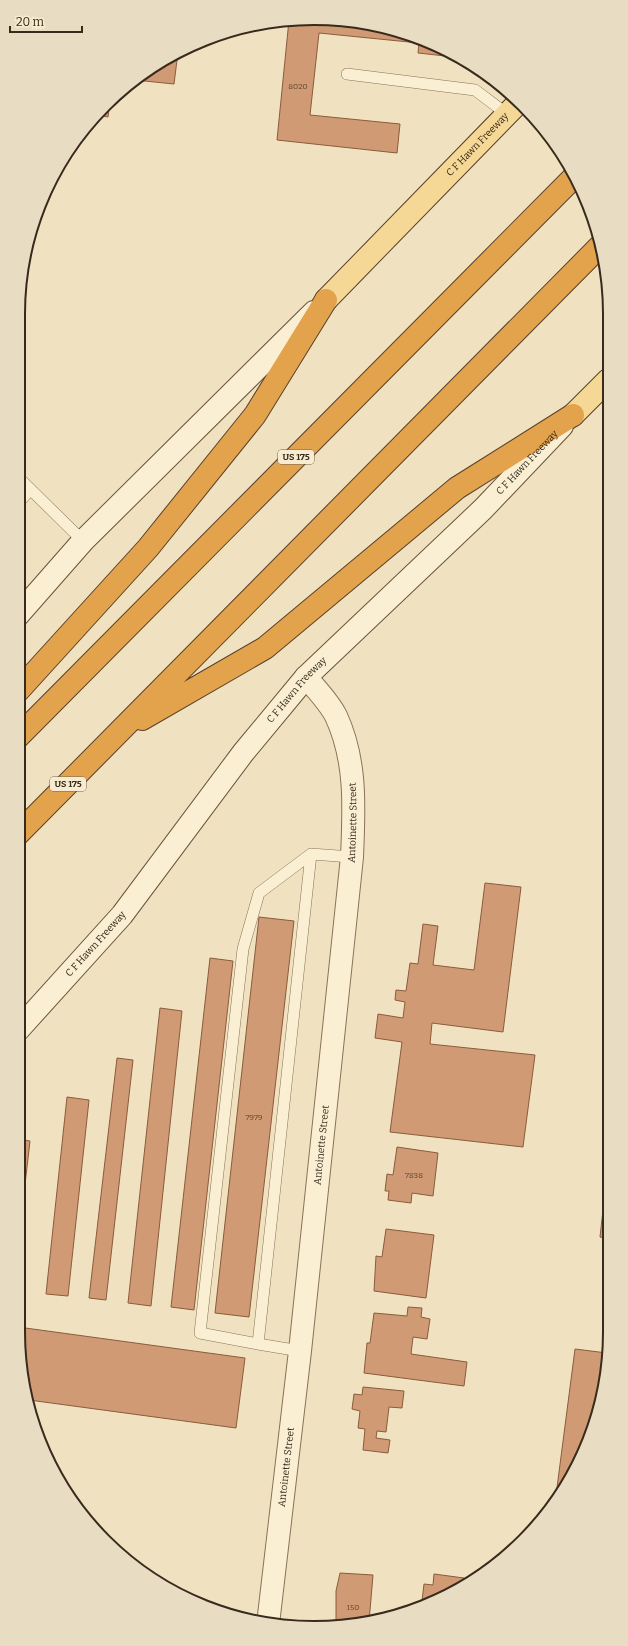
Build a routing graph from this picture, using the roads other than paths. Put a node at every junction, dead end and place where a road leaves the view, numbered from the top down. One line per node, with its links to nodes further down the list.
1 (347, 74): 2 (lane)
2 (513, 108): 5 (main road, C F Hawn Freeway)
3 (570, 181): 15 (highway, US 175)
4 (595, 251): 16 (highway, US 175)
5 (326, 300): 11 (main road, C F Hawn Freeway); 14 (highway)
6 (603, 385): 7 (main road, C F Hawn Freeway)
7 (573, 415): 13 (main road, C F Hawn Freeway); 16 (highway)
8 (25, 485): 9 (lane)
9 (30, 490): 10 (lane); 11 (lane)
10 (25, 495)
11 (83, 541): 12 (main road, C F Hawn Freeway)
12 (25, 607)
13 (306, 677): 19 (main road, Antoinette Street); 20 (main road, C F Hawn Freeway)
14 (25, 683)
15 (25, 730)
16 (118, 733): 17 (highway, US 175)
17 (25, 827)
18 (311, 854): 19 (lane); 21 (lane); 21 (lane)
19 (352, 857): 22 (main road, Antoinette Street)
20 (25, 1022)
21 (258, 1344): 22 (lane)
22 (300, 1351): 23 (main road, Antoinette Street)
23 (269, 1617)

